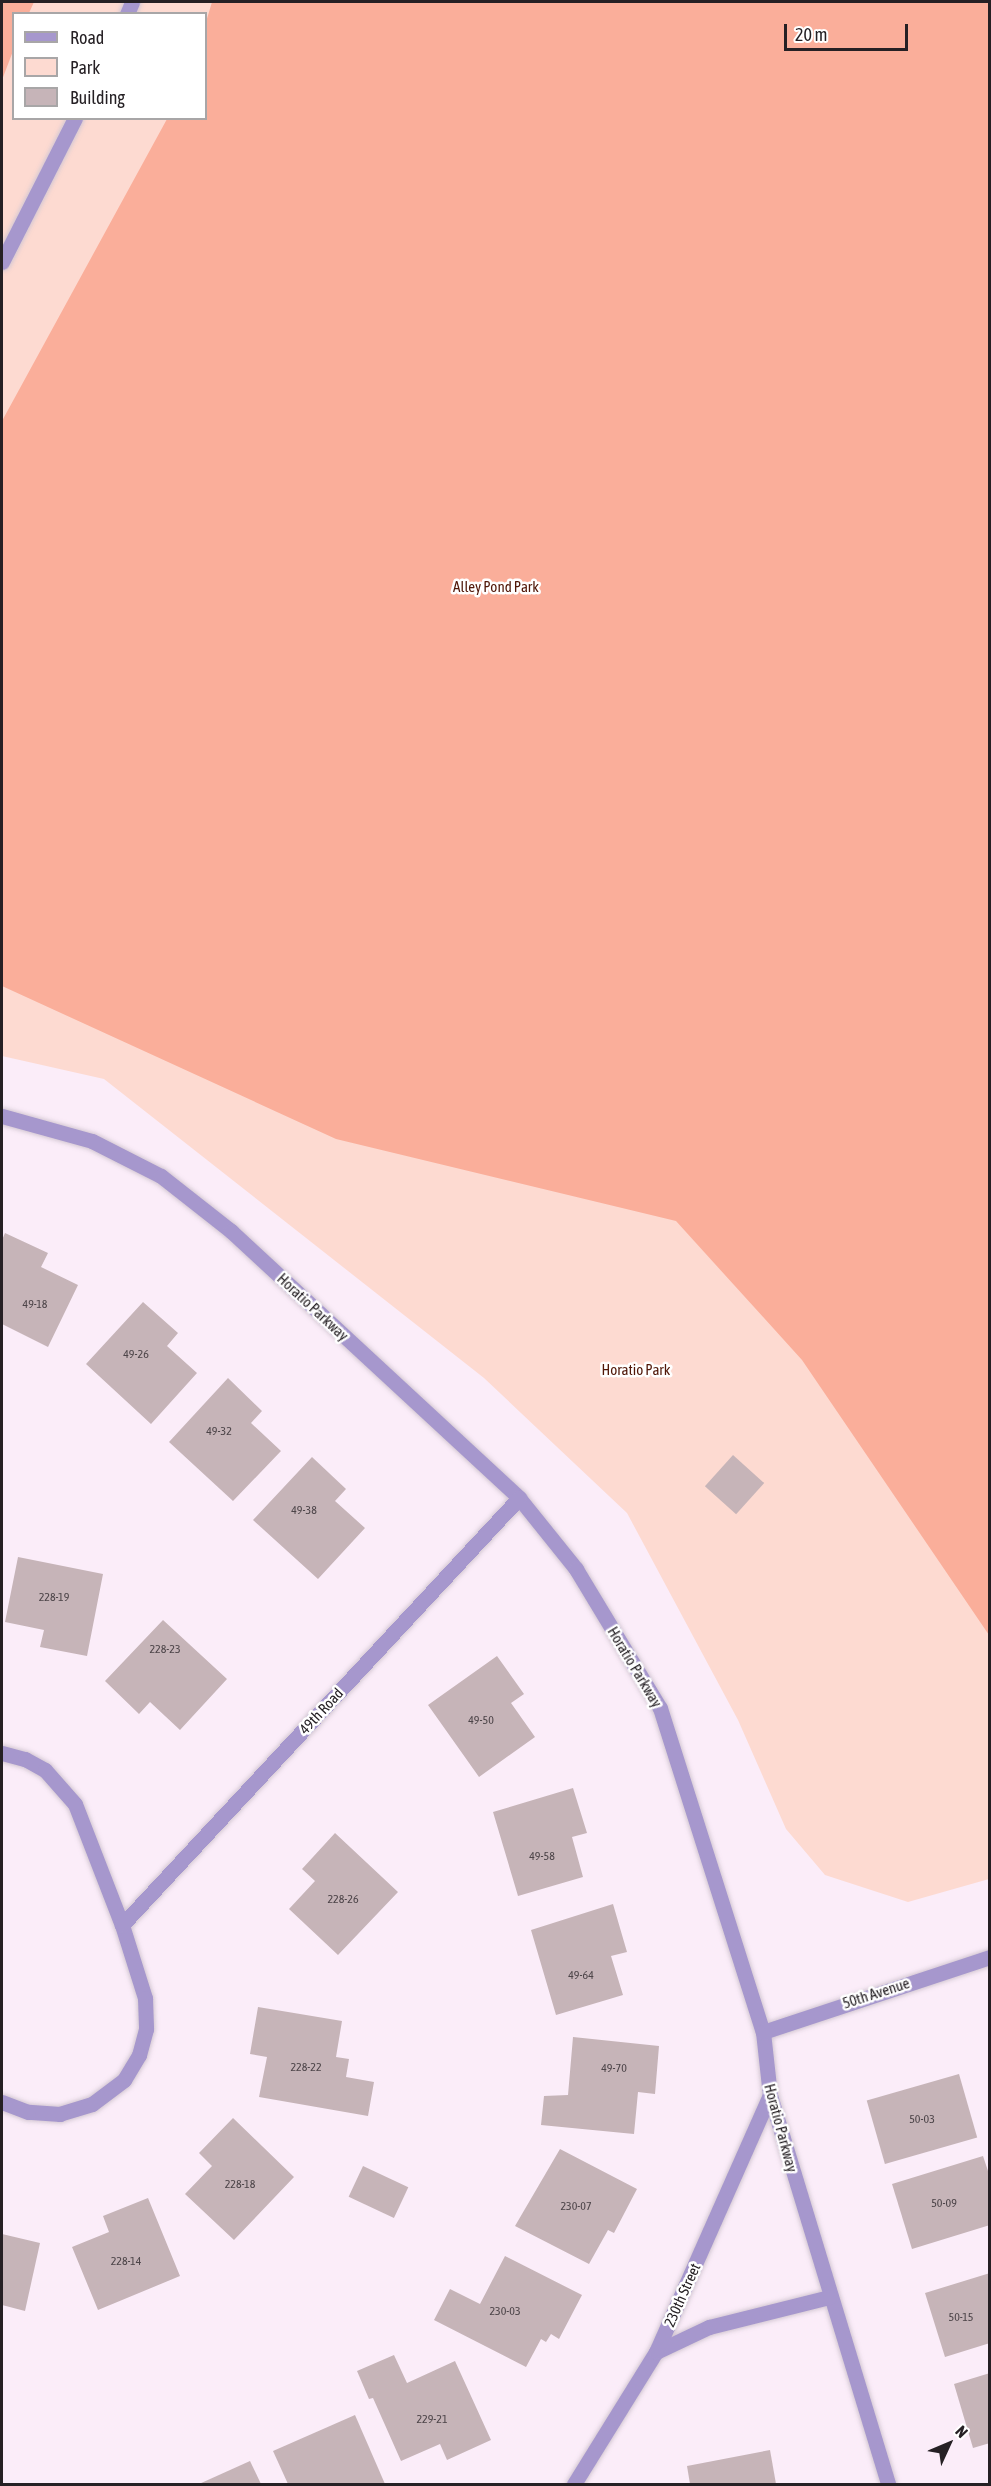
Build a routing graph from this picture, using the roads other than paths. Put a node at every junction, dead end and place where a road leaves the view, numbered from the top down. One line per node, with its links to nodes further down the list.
1 (74, 120): 2 (street)
2 (2, 262)
3 (2, 1116): 4 (street, Horatio Parkway)
4 (519, 1498): 6 (street, 49th Road); 8 (street, Horatio Parkway)
5 (2, 1753): 6 (street)
6 (122, 1924): 10 (street)
7 (990, 1957): 8 (street, 50th Avenue)
8 (763, 2032): 9 (street, Horatio Parkway)
9 (770, 2095): 11 (street, Horatio Parkway); 12 (street, 230th Street)
10 (2, 2103)
11 (829, 2297): 12 (street); 14 (street, Horatio Parkway)
12 (656, 2352): 13 (street, 230th Street)
13 (574, 2484)
14 (888, 2484)

